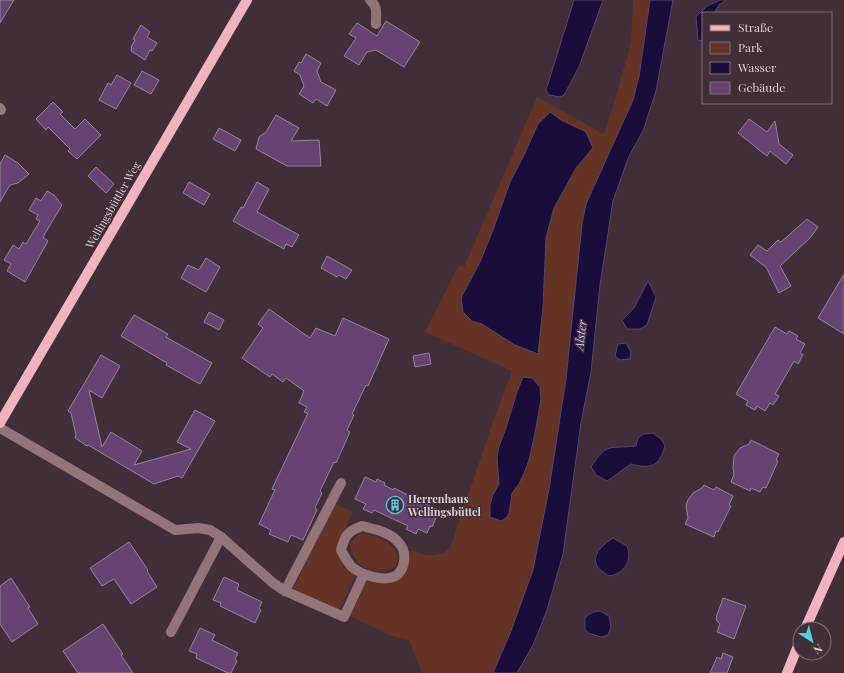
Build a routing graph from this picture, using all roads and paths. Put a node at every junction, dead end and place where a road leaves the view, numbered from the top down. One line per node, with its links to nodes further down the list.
1 (247, 0): 4 (main road, Wellingsbüttler Weg)
2 (370, 0): 3 (street)
3 (376, 24)
4 (0, 423)
5 (0, 428): 7 (street)
6 (341, 483): 10 (street)
7 (221, 537): 10 (street); 12 (street)
8 (844, 542): 11 (main road)
9 (364, 574): 9 (street); 10 (street)
10 (285, 591)
11 (809, 621)
12 (171, 632)
13 (792, 661): 14 (main road)
14 (787, 673)

